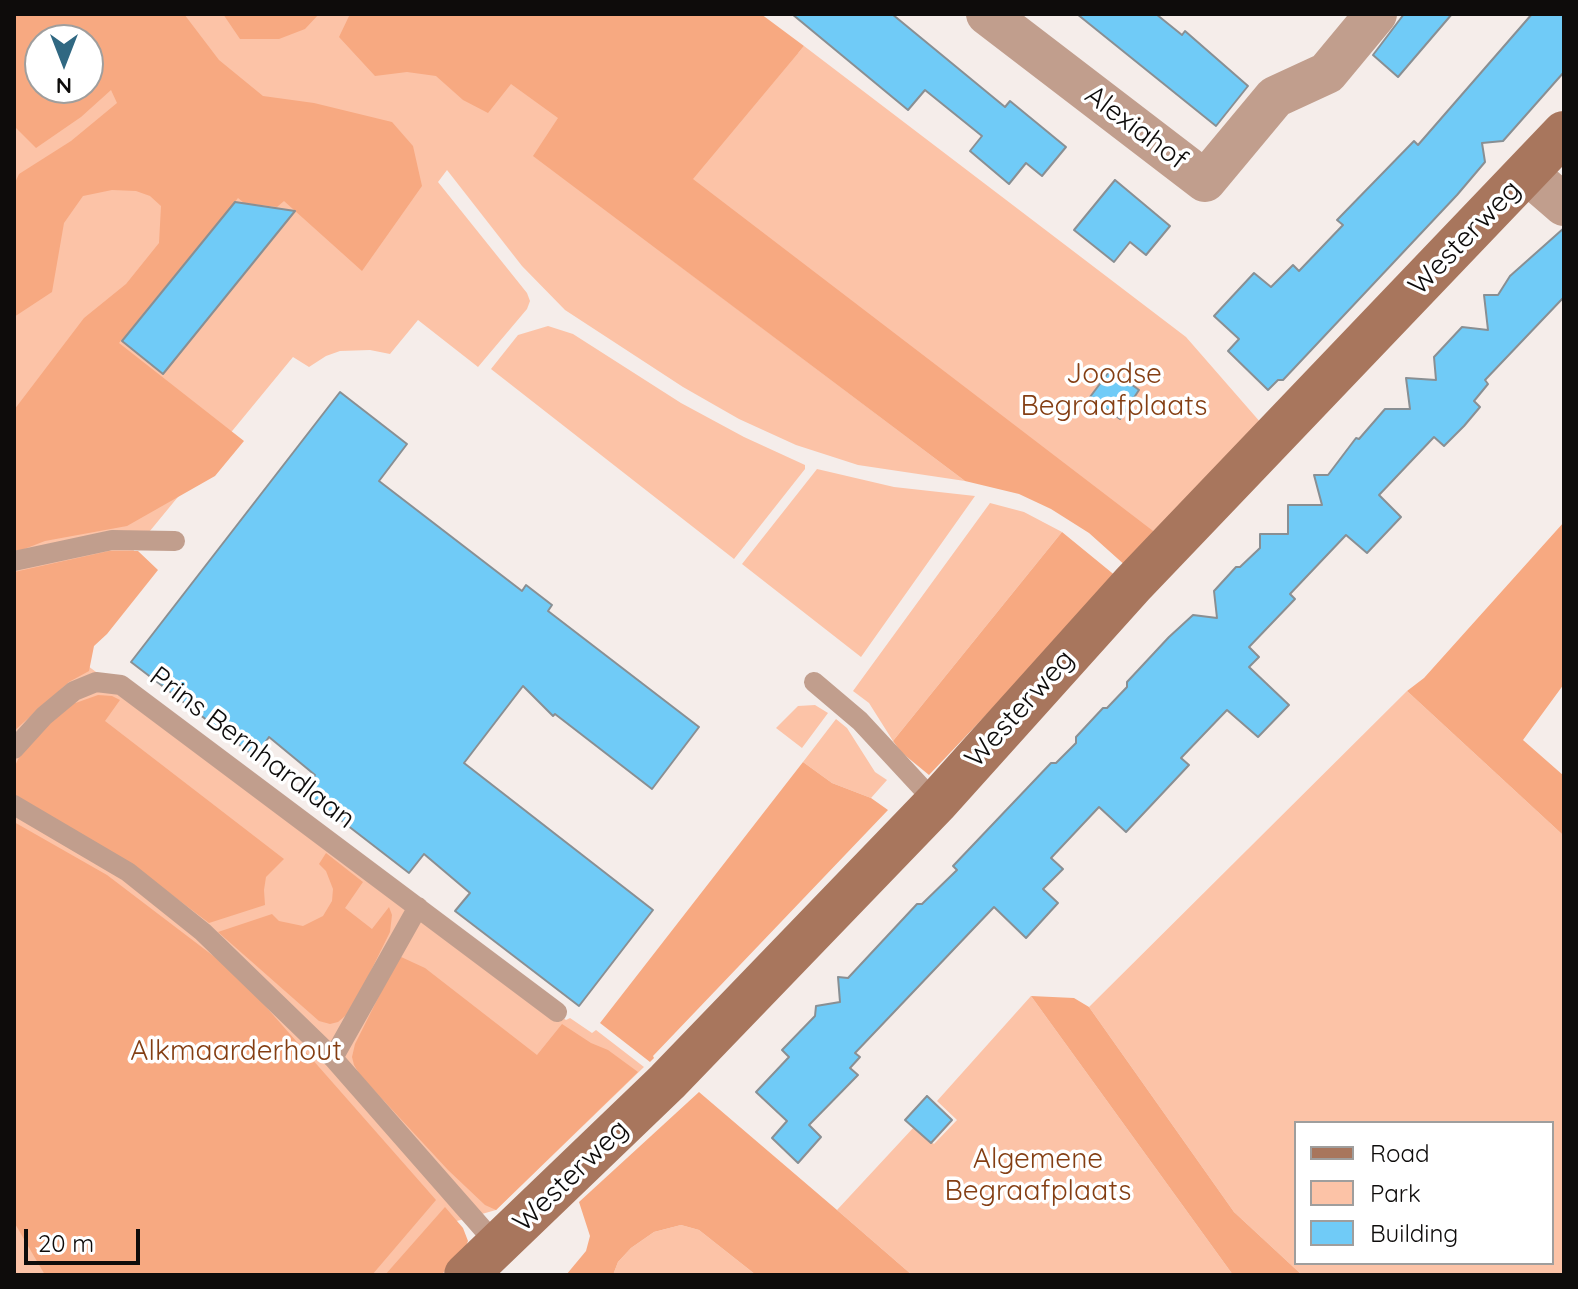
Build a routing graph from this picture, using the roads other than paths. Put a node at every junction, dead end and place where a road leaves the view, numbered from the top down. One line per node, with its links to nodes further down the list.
1 (987, 14): 2 (street, Alexiahof)
2 (1376, 14)
3 (1564, 133): 4 (street, Westerweg)
4 (1527, 173): 5 (street); 10 (street, Westerweg)
5 (1564, 205)
6 (175, 541): 7 (lane)
7 (14, 561)
8 (814, 682): 10 (lane)
9 (14, 749): 12 (lane, Prins Bernhardlaan)
10 (936, 803): 15 (street, Westerweg)
11 (14, 805): 14 (lane)
12 (418, 907): 13 (lane, Prins Bernhardlaan); 14 (lane)
13 (557, 1012)
14 (333, 1058): 15 (lane)
15 (498, 1246): 16 (street, Westerweg)
16 (466, 1275)

